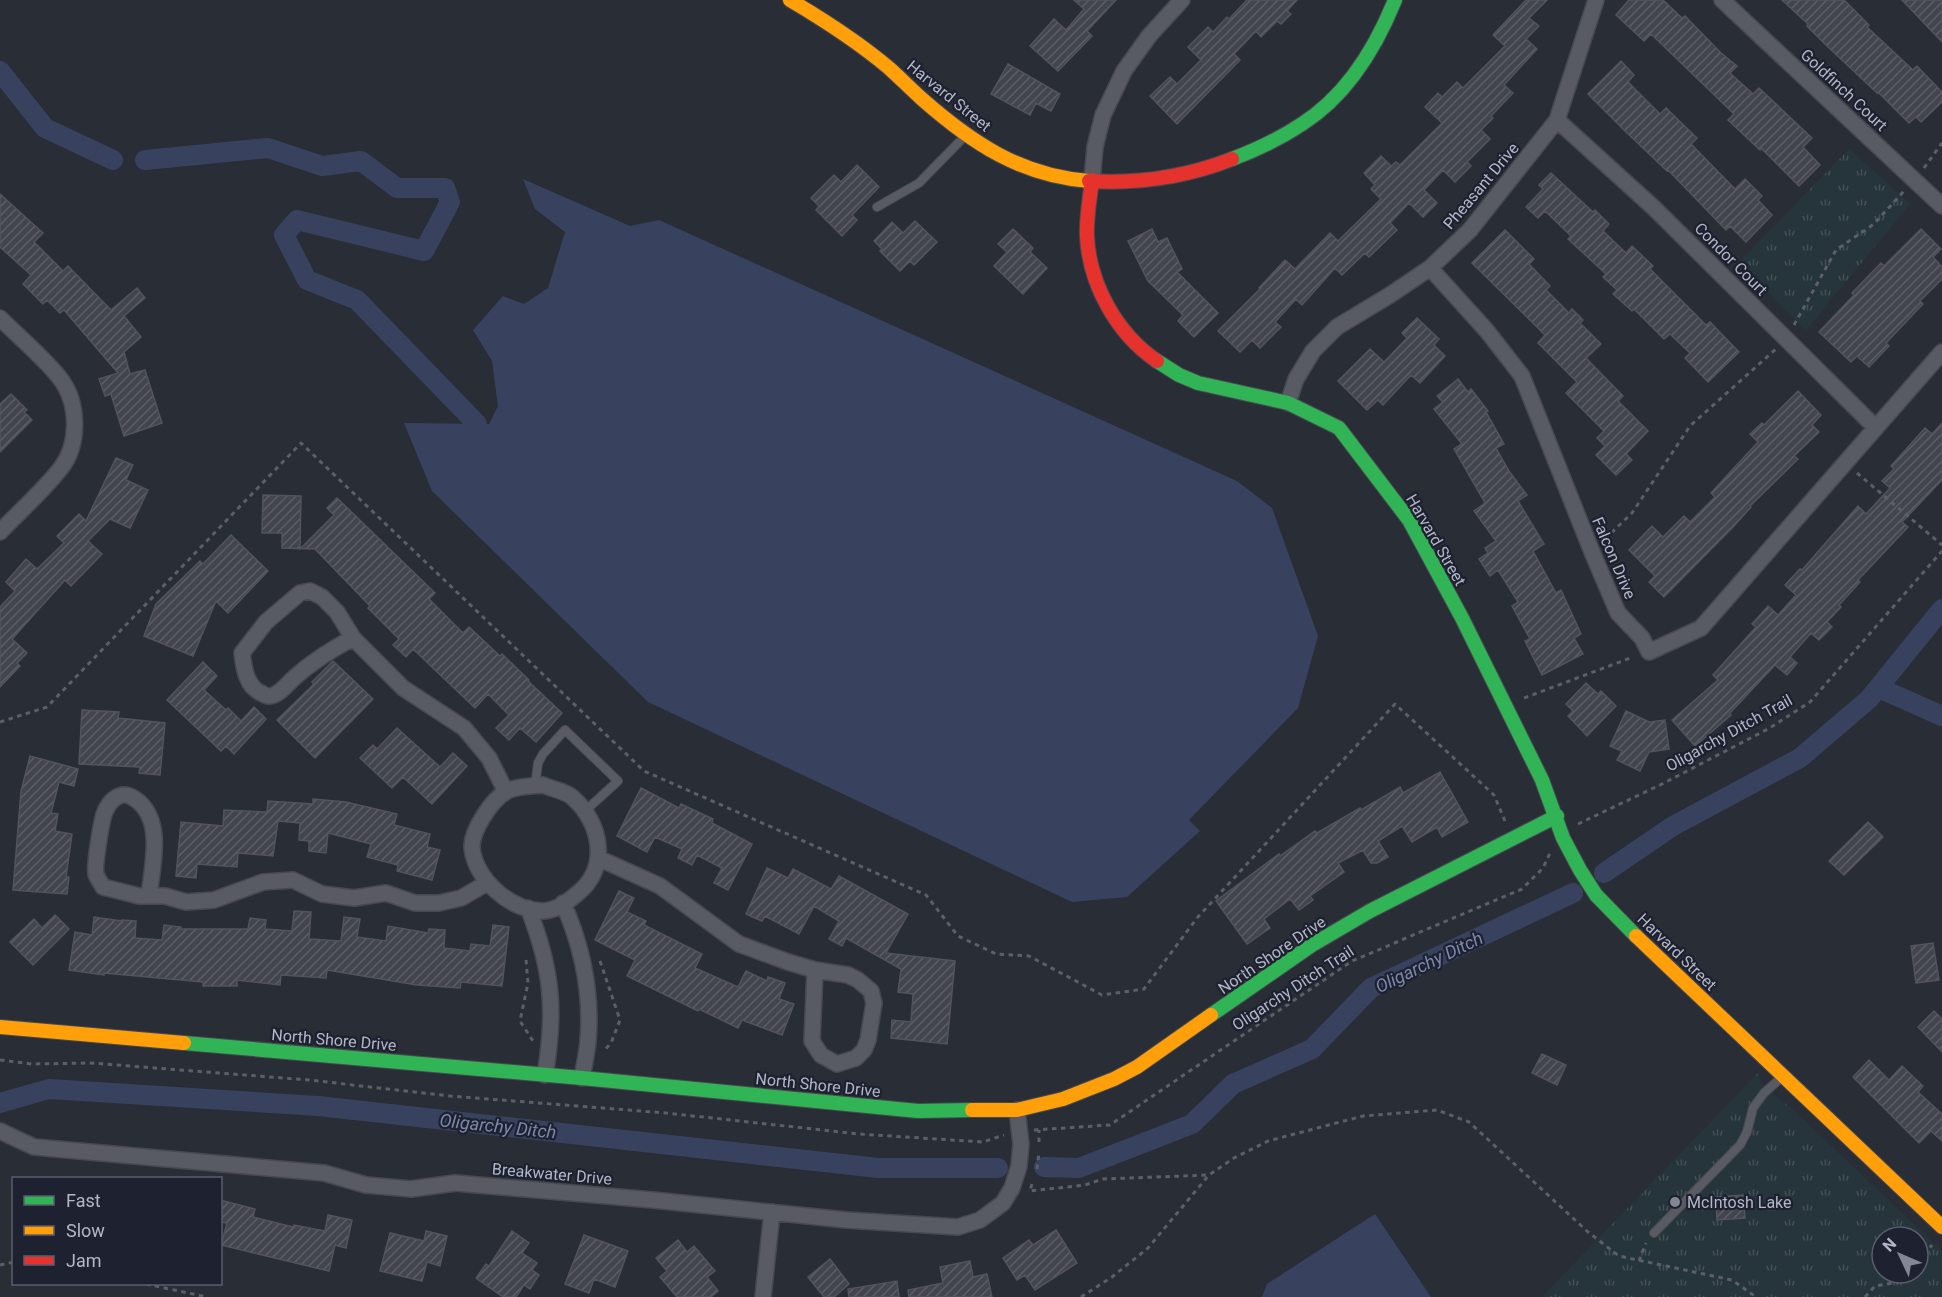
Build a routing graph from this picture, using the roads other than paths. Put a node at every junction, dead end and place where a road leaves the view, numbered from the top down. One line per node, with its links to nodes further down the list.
1 (790, 0): 7 (street, Harvard Street)
2 (1182, 0): 8 (street)
3 (1395, 0): 8 (street)
4 (1596, 0): 6 (street, Pheasant Drive)
5 (1722, 0): 9 (street, Goldfinch Court)
6 (1557, 120): 11 (street, Pheasant Drive); 15 (street, Condor Court)
7 (966, 135): 8 (street, Harvard Street); 10 (lane)
8 (1092, 180): 14 (street, Harvard Street)
9 (1942, 206)
10 (877, 207)
11 (1430, 267): 14 (street, Pheasant Drive); 15 (street, Falcon Drive)
12 (0, 318): 16 (street)
13 (1942, 352): 15 (street)
14 (1288, 403): 21 (street, Harvard Street)
15 (1876, 428)
16 (0, 532)
17 (353, 638): 17 (street); 19 (street)
18 (535, 786): 19 (street); 20 (street); 20 (lane)
19 (506, 792): 23 (street)
20 (585, 811): 22 (street)
21 (1557, 816): 30 (street, Harvard Street); 32 (street, North Shore Drive)
22 (598, 858): 25 (street); 27 (street)
23 (487, 884): 24 (street); 26 (street)
24 (149, 896): 24 (street)
25 (563, 903): 26 (street); 31 (street)
26 (528, 908): 29 (street)
27 (815, 970): 27 (street)
28 (0, 1027): 29 (street, North Shore Drive)
29 (545, 1075): 31 (street, North Shore Drive)
30 (1784, 1076): 35 (street, Harvard Street); 36 (lane)
31 (582, 1078): 32 (street, North Shore Drive)
32 (1017, 1110): 34 (street, Breakwater Drive)
33 (0, 1131): 34 (street, Breakwater Drive)
34 (771, 1212): 37 (street)
35 (1941, 1224)
36 (1654, 1233)
37 (763, 1297)

